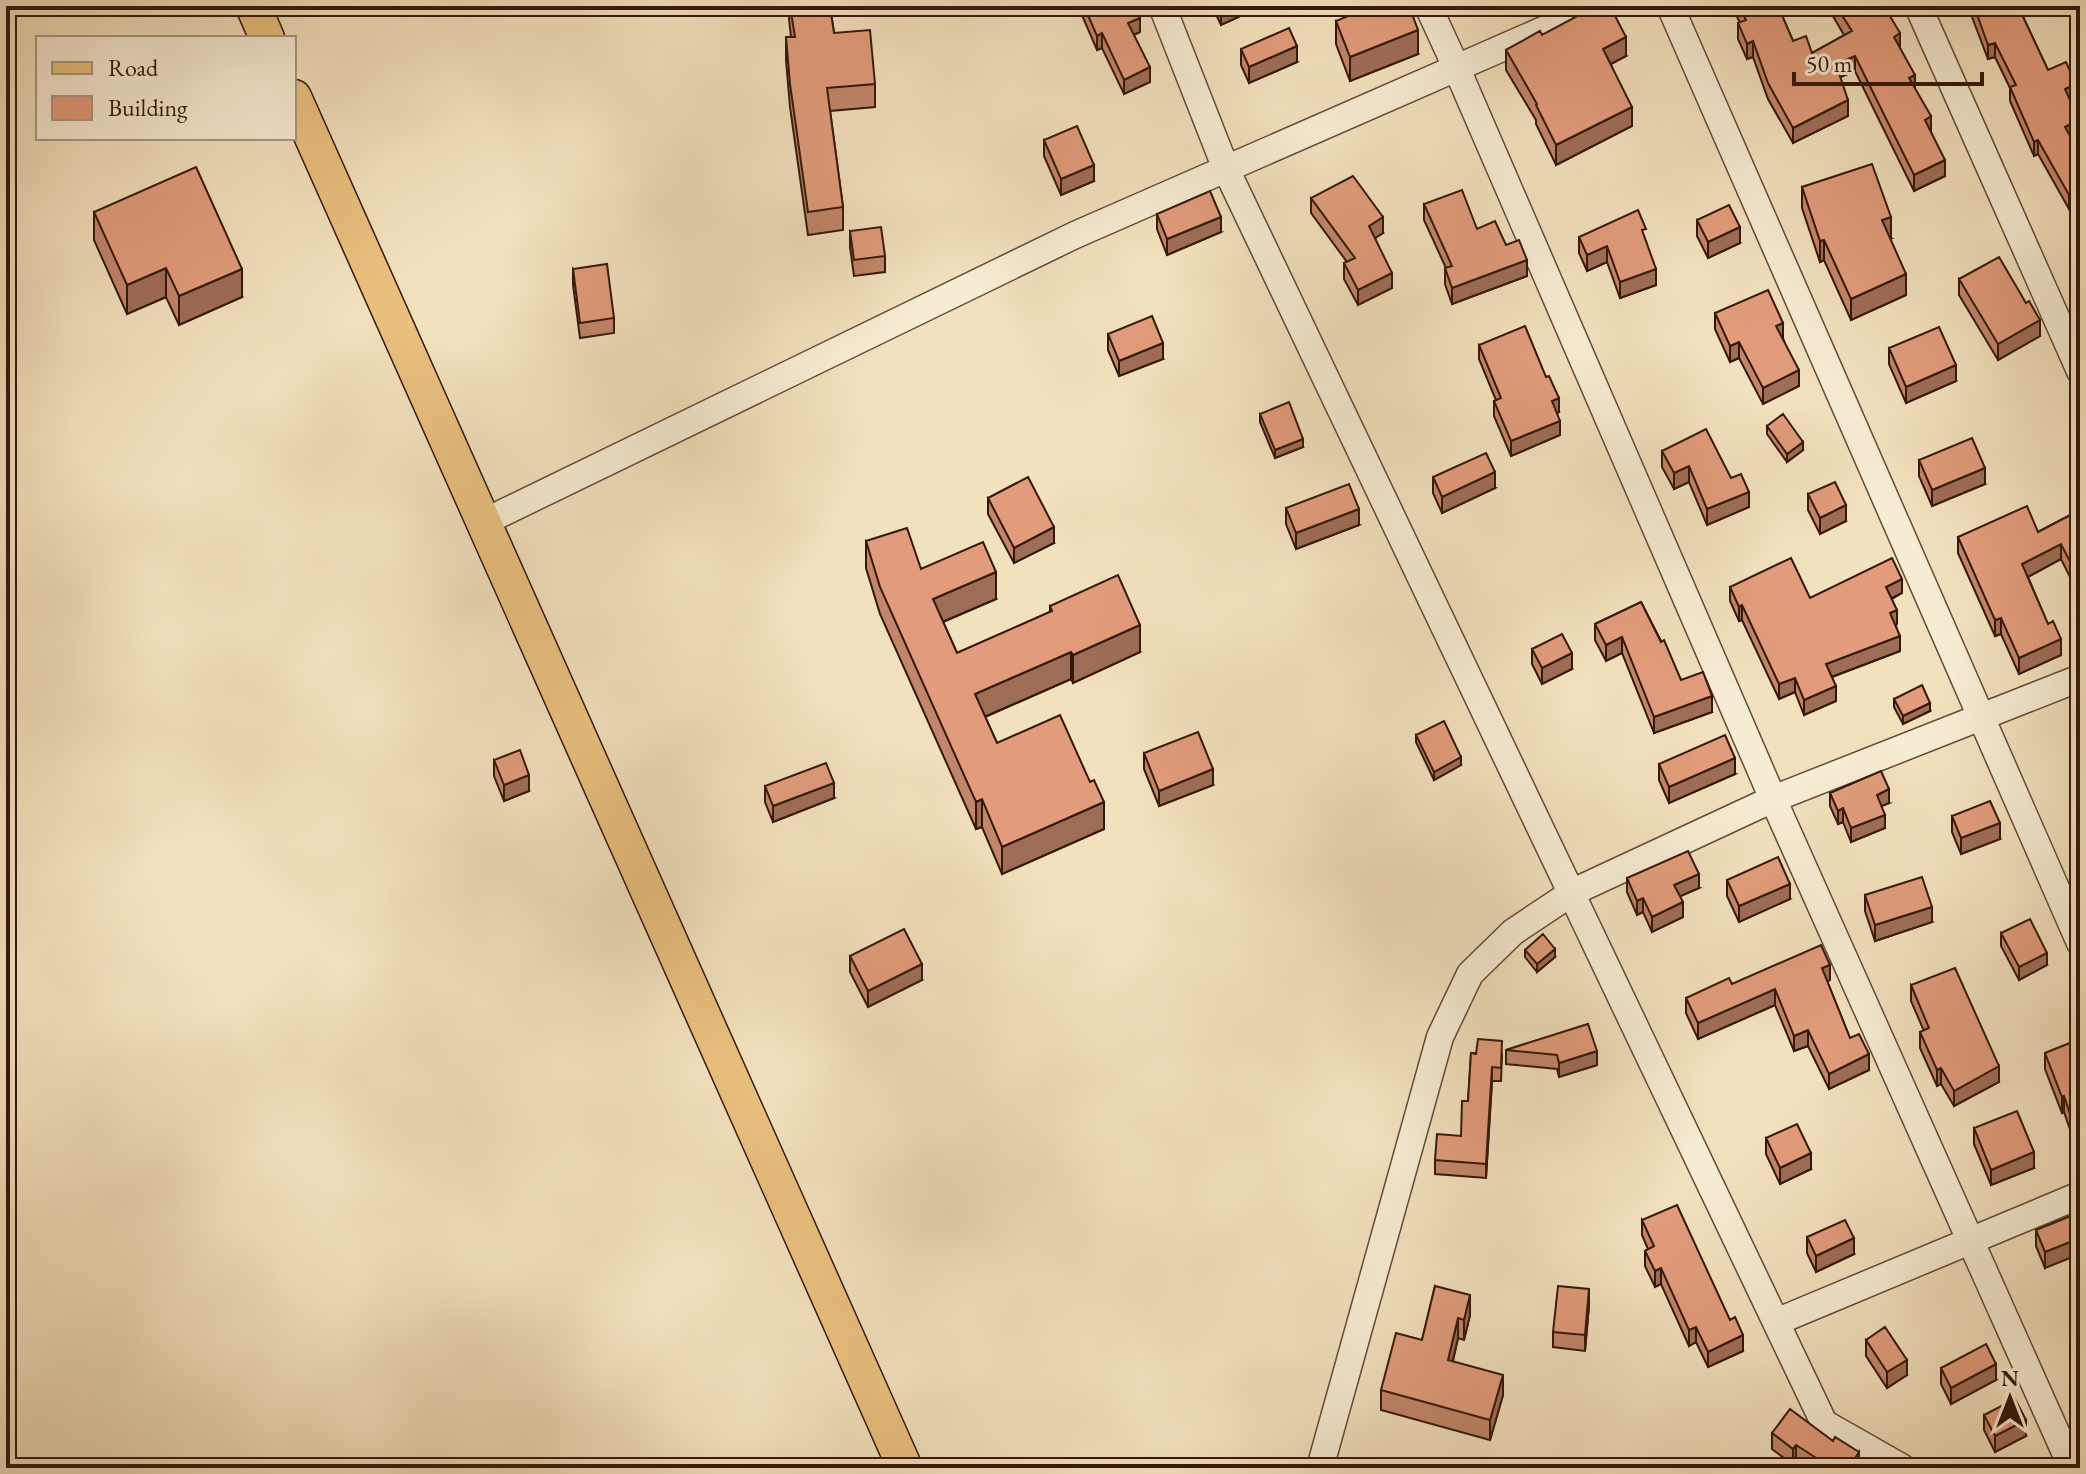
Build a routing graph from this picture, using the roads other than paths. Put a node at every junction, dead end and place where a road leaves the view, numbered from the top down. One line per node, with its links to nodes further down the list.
1 (253, 6): 7 (main road)
2 (1162, 6): 10 (street)
3 (1428, 6): 8 (street)
4 (1598, 6): 8 (street)
5 (1670, 6): 14 (street)
6 (1918, 6): 11 (street)
7 (266, 36)
8 (1457, 69): 10 (street); 15 (street)
9 (296, 101): 12 (main road)
10 (1226, 169): 12 (street); 16 (street)
11 (2080, 371)
12 (484, 522): 21 (main road)
13 (2080, 678): 14 (street)
14 (1981, 717): 15 (street); 17 (street)
15 (1773, 799): 16 (street); 19 (street)
16 (1573, 892): 20 (street); 22 (street)
17 (2080, 943)
18 (2080, 1195): 19 (street)
19 (1971, 1241): 20 (street); 24 (street)
20 (1776, 1322): 23 (street)
21 (905, 1468)
22 (1320, 1468)
23 (1903, 1468)
24 (2072, 1468)

